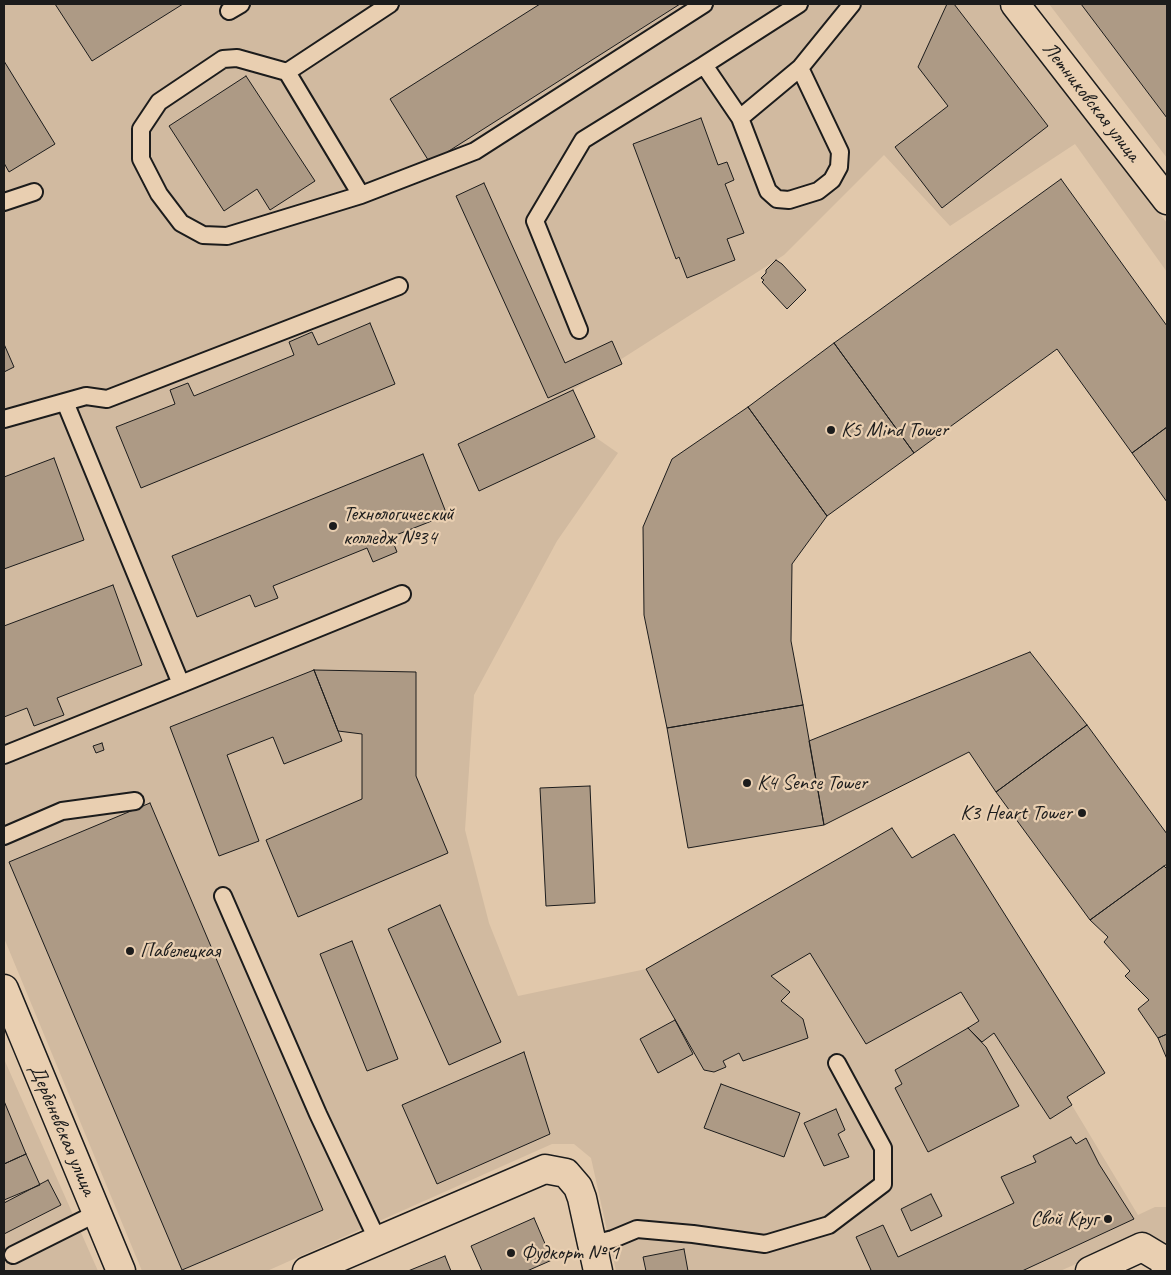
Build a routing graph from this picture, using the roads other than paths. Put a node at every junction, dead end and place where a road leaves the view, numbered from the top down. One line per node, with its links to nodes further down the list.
1 (390, 4): 8 (lane)
2 (704, 4): 12 (lane)
3 (799, 4): 6 (lane)
4 (852, 4): 7 (lane)
5 (1024, 7): 10 (street, Летниковская улица)
6 (704, 65): 9 (lane); 15 (lane)
7 (800, 68): 9 (lane); 9 (lane)
8 (287, 72): 12 (lane); 12 (lane)
9 (740, 118)
10 (1164, 188)
11 (34, 192): 13 (lane)
12 (361, 195)
13 (4, 202)
14 (399, 286): 16 (lane)
15 (579, 330)
16 (65, 402): 17 (lane); 19 (lane)
17 (4, 419)
18 (402, 594): 19 (lane)
19 (182, 684): 20 (lane)
20 (4, 755)
21 (135, 801): 22 (lane)
22 (4, 836)
23 (223, 896): 27 (lane)
24 (4, 989): 26 (street, Дербеневская улица)
25 (837, 1063): 28 (lane)
26 (97, 1213): 29 (lane); 31 (street, Дербеневская улица)
27 (378, 1241): 28 (street); 32 (street)
28 (593, 1244): 33 (street)
29 (13, 1255)
30 (1167, 1268): 34 (street)
31 (121, 1271)
32 (308, 1271)
33 (598, 1271)
34 (1090, 1271)

